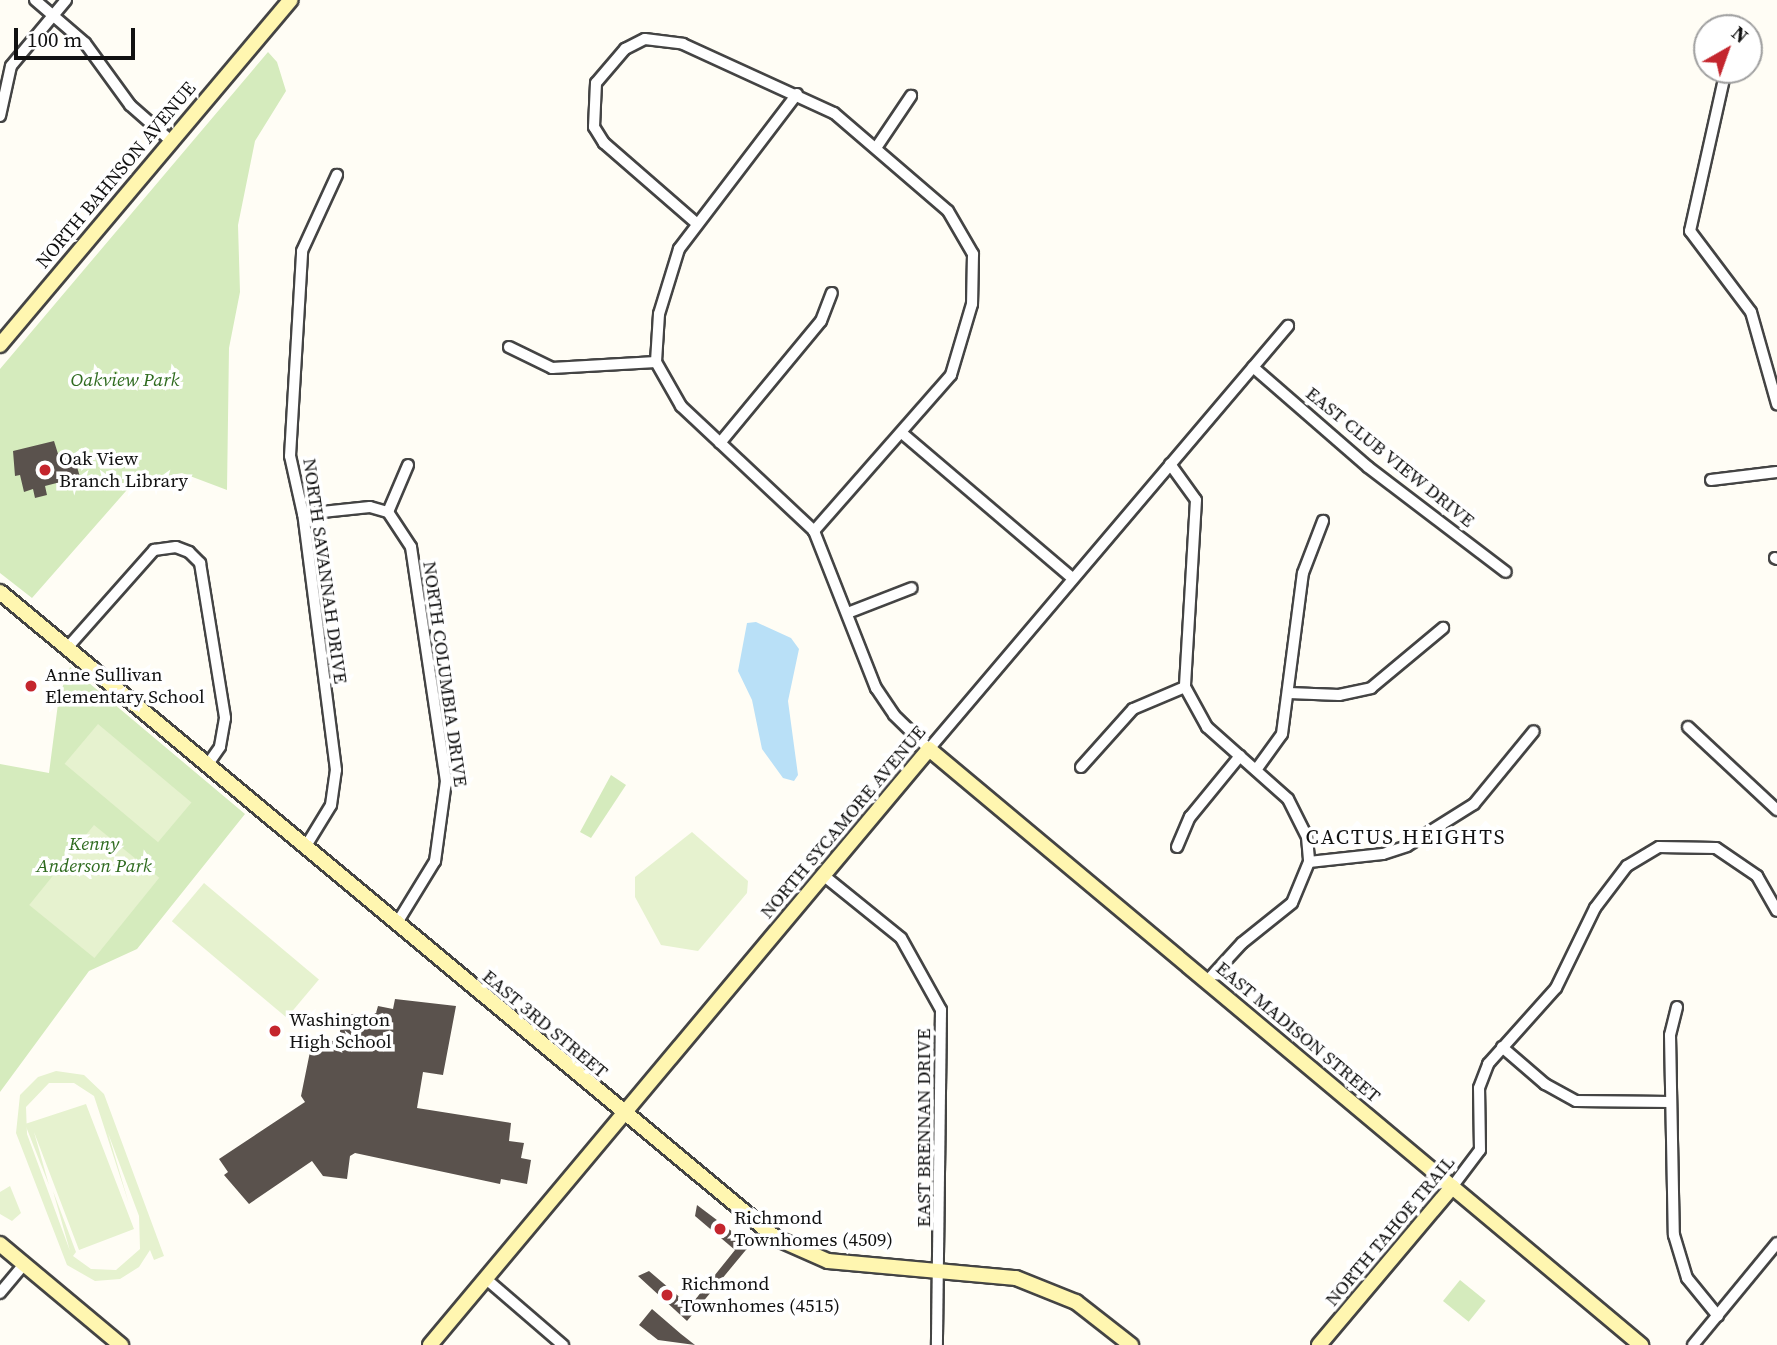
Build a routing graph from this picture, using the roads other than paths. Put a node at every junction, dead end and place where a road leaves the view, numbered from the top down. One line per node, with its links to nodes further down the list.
1 (35, 0): 4 (street)
2 (66, 0): 4 (street)
3 (291, 0): 9 (street, NORTH BAHNSON AVENUE)
4 (53, 15): 8 (street); 9 (street)
5 (1723, 84): 19 (street)
6 (797, 94): 10 (street); 12 (street); 12 (street)
7 (911, 96): 10 (street)
8 (0, 116)
9 (170, 139): 15 (street, NORTH BAHNSON AVENUE)
10 (876, 148): 20 (street)
11 (337, 175): 27 (street, NORTH SAVANNAH DRIVE)
12 (695, 222): 17 (street)
13 (832, 293): 21 (street)
14 (1288, 326): 18 (street, NORTH SYCAMORE AVENUE)
15 (0, 345)
16 (509, 347): 17 (street)
17 (656, 362): 21 (street)
18 (1253, 367): 22 (street, NORTH SYCAMORE AVENUE); 30 (street, EAST CLUB VIEW DRIVE)
19 (1777, 404)
20 (903, 434): 29 (street); 31 (street)
21 (720, 443): 29 (street)
22 (1170, 464): 31 (street, NORTH SYCAMORE AVENUE); 37 (street)
23 (408, 465): 26 (street)
24 (1777, 471): 25 (street)
25 (1711, 480)
26 (388, 512): 27 (street); 52 (street, NORTH COLUMBIA DRIVE)
27 (303, 514): 47 (street, NORTH SAVANNAH DRIVE)
28 (1323, 521): 38 (street)
29 (814, 531): 34 (street)
30 (1506, 572)
31 (1072, 578): 41 (street, NORTH SYCAMORE AVENUE)
32 (912, 588): 34 (street)
33 (0, 592): 36 (street, EAST 3RD STREET)
34 (850, 612): 41 (street)
35 (1443, 628): 38 (street)
36 (68, 647): 43 (street, EAST 3RD STREET); 43 (street)
37 (1185, 687): 42 (street); 44 (street)
38 (1289, 693): 45 (street)
39 (1688, 727): 46 (street)
40 (1535, 731): 49 (street)
41 (929, 749): 50 (street, NORTH SYCAMORE AVENUE); 53 (street, EAST MADISON STREET)
42 (1240, 757): 45 (street); 48 (street)
43 (208, 764): 47 (street, EAST 3RD STREET)
44 (1080, 767)
45 (1256, 770): 49 (street)
46 (1777, 810)
47 (306, 846): 52 (street, EAST 3RD STREET)
48 (1177, 847)
49 (1309, 862): 53 (street)
50 (823, 875): 57 (street, NORTH SYCAMORE AVENUE); 62 (street, EAST BRENNAN DRIVE)
51 (1777, 911): 55 (street, NORTH TAHOE TRAIL)
52 (397, 923): 57 (street, EAST 3RD STREET)
53 (1208, 981): 58 (street, EAST MADISON STREET)
54 (1676, 1007): 56 (street)
55 (1502, 1047): 56 (street); 58 (street, NORTH TAHOE TRAIL)
56 (1670, 1102): 65 (street)
57 (624, 1115): 62 (street, EAST 3RD STREET); 63 (street, NORTH SYCAMORE AVENUE)
58 (1452, 1186): 71 (street, NORTH TAHOE TRAIL); 72 (street, EAST MADISON STREET)
59 (1777, 1243): 65 (street)
60 (0, 1244): 61 (street)
61 (24, 1264): 64 (street); 66 (street)
62 (940, 1269): 69 (street, EAST BRENNAN DRIVE); 70 (street, EAST 3RD STREET)
63 (485, 1279): 67 (street, NORTH SYCAMORE AVENUE); 68 (street)
64 (0, 1293)
65 (1718, 1316): 73 (street)
66 (121, 1345)
67 (430, 1345)
68 (563, 1345)
69 (937, 1345)
70 (1131, 1345)
71 (1319, 1345)
72 (1641, 1345)
73 (1693, 1345)

